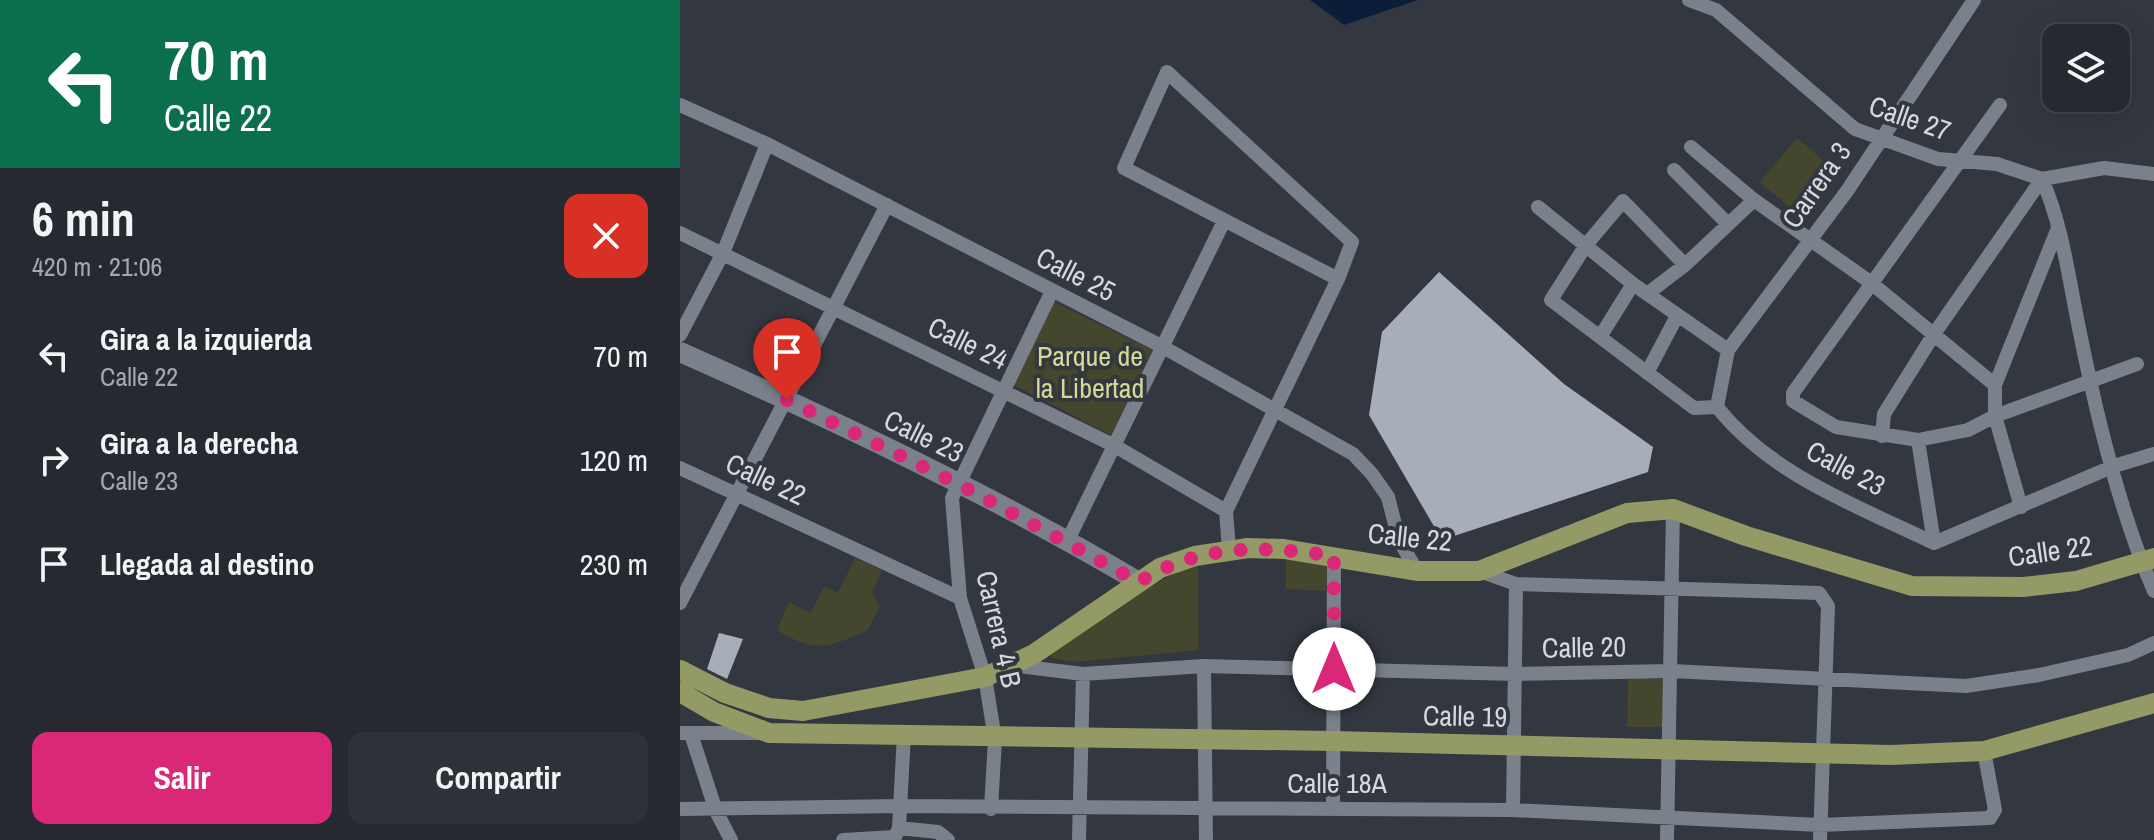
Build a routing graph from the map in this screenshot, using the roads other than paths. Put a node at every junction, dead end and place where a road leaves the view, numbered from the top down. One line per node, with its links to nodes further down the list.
1 (1689, 0): 5 (street, Calle 27)
2 (1974, 0): 5 (street, Carrera 3)
3 (680, 105): 6 (street, Calle 25)
4 (2000, 105): 8 (street)
5 (1879, 140): 8 (street, Calle 27); 19 (street, Carrera 3)
6 (767, 144): 13 (street, Calle 25); 21 (street)
7 (1691, 147): 12 (street)
8 (1960, 161): 11 (street, Calle 27); 24 (street)
9 (1674, 170): 16 (street)
10 (2154, 174): 11 (street, Calle 27)
11 (2042, 179): 17 (street); 30 (street)
12 (1754, 200): 16 (street); 19 (street)
13 (887, 205): 26 (street, Calle 25); 28 (street)
14 (1538, 207): 20 (street)
15 (1224, 221): 23 (street); 23 (street); 33 (street)
16 (1728, 224): 22 (street)
17 (2059, 226): 38 (street); 39 (street)
18 (680, 233): 21 (street, Calle 24)
19 (1809, 240): 24 (street); 34 (street, Carrera 3)
20 (1586, 245): 22 (street); 25 (street); 32 (street)
21 (723, 253): 28 (street, Calle 24); 31 (street)
22 (1685, 265): 27 (street)
23 (1338, 279): 43 (street)
24 (1870, 282): 30 (street); 45 (street)
25 (1633, 284): 27 (street); 32 (street)
26 (1052, 291): 33 (street, Calle 25); 40 (street, Carrera 4 B)
27 (1647, 294): 29 (street)
28 (834, 305): 40 (street, Calle 24); 41 (street)
29 (1677, 316): 34 (street); 37 (street)
30 (1934, 334): 39 (street); 45 (street)
31 (680, 335)
32 (1600, 337): 37 (street)
33 (1163, 347): 43 (street, Calle 25); 47 (street)
34 (1728, 350): 42 (street, Carrera 3)
35 (680, 352): 41 (street, Calle 23)
36 (2137, 364): 38 (street)
37 (1647, 373): 42 (street)
38 (2090, 380): 44 (street); 49 (street)
39 (1995, 385): 44 (street)
40 (1004, 390): 47 (street, Calle 24); 51 (street, Carrera 4 B)
41 (787, 400): 51 (street, Calle 23); 52 (street)
42 (1717, 407): 58 (street, Calle 23)
43 (1276, 409): 55 (street); 56 (street, Calle 25)
44 (1995, 416): 46 (street); 53 (street)
45 (1882, 436): 46 (street)
46 (1918, 440): 58 (street)
47 (1115, 446): 55 (street, Calle 24); 57 (street)
48 (2154, 454): 49 (street)
49 (2114, 466): 53 (street); 61 (street)
50 (680, 468): 52 (street, Calle 22)
51 (958, 484): 57 (street, Calle 23); 69 (street, Carrera 4 B)
52 (738, 498): 69 (street, Calle 22); 70 (street)
53 (2021, 507): 58 (street)
54 (1673, 509): 61 (main road, Calle 22); 64 (main road, Calle 22); 67 (street)
55 (1226, 511): 59 (street)
56 (1399, 540): 62 (street); 63 (street, Calle 25)
57 (1067, 542): 65 (street, Calle 23)
58 (1934, 543)
59 (1229, 550): 60 (main road, Calle 22); 65 (main road, Calle 22)
60 (1334, 556): 62 (main road, Calle 22); 74 (street)
61 (2148, 560): 68 (street)
62 (1390, 567): 63 (main road, Calle 22)
63 (1417, 571): 64 (main road, Calle 22)
64 (1479, 571): 66 (street)
65 (1139, 582): 72 (main road, Calle 22)
66 (1516, 584): 67 (street); 78 (street)
67 (1672, 586): 76 (street); 80 (street)
68 (2154, 591)
69 (960, 598): 79 (street, Carrera 4 B)
70 (680, 603)
71 (2154, 643): 80 (street, Calle 20)
72 (1010, 665): 77 (street, Calle 20); 79 (main road, Calle 22)
73 (1204, 666): 74 (street, Calle 20); 77 (street, Calle 20); 88 (street)
74 (1334, 669): 78 (street, Calle 20); 89 (street)
75 (680, 670): 79 (main road, Calle 22)
76 (1672, 671): 78 (street, Calle 20); 80 (street, Calle 20); 91 (street)
77 (1083, 674): 87 (street)
78 (1516, 674): 90 (street)
79 (985, 677): 86 (street, Carrera 4 B)
80 (1826, 677): 93 (street)
81 (680, 692): 83 (main road, Calle 19)
82 (2154, 703): 92 (main road, Calle 19)
83 (769, 733): 84 (street, Calle 19); 85 (main road, Calle 19)
84 (685, 734): 101 (street)
85 (904, 734): 86 (main road, Calle 19); 94 (street)
86 (995, 739): 87 (main road, Calle 19); 97 (street, Carrera 4 B)
87 (1081, 740): 88 (main road, Calle 19); 95 (street)
88 (1205, 740): 89 (main road, Calle 19); 98 (street)
89 (1333, 741): 90 (main road, Calle 19); 99 (street)
90 (1514, 745): 91 (main road, Calle 19); 100 (street)
91 (1668, 750): 93 (main road, Calle 19); 102 (street)
92 (1984, 751): 93 (main road, Calle 19); 103 (street, Calle 18A)
93 (1821, 754): 103 (street)
94 (900, 806): 97 (street, Calle 18A); 101 (street, Calle 18A); 104 (street)
95 (1080, 807): 97 (street, Calle 18A); 98 (street, Calle 18A); 108 (street)
96 (680, 809): 101 (street, Calle 18A)
97 (991, 809)
98 (1205, 809): 99 (street, Calle 18A); 109 (street)
99 (1333, 809): 100 (street, Calle 18A)
100 (1513, 810): 102 (street, Calle 18A)
101 (716, 811): 105 (street)
102 (1668, 819): 103 (street, Calle 18A); 110 (street)
103 (1820, 832)
104 (897, 833): 106 (street); 107 (street)
105 (731, 840)
106 (843, 840)
107 (948, 840)
108 (1079, 840)
109 (1206, 840)
110 (1667, 840)

